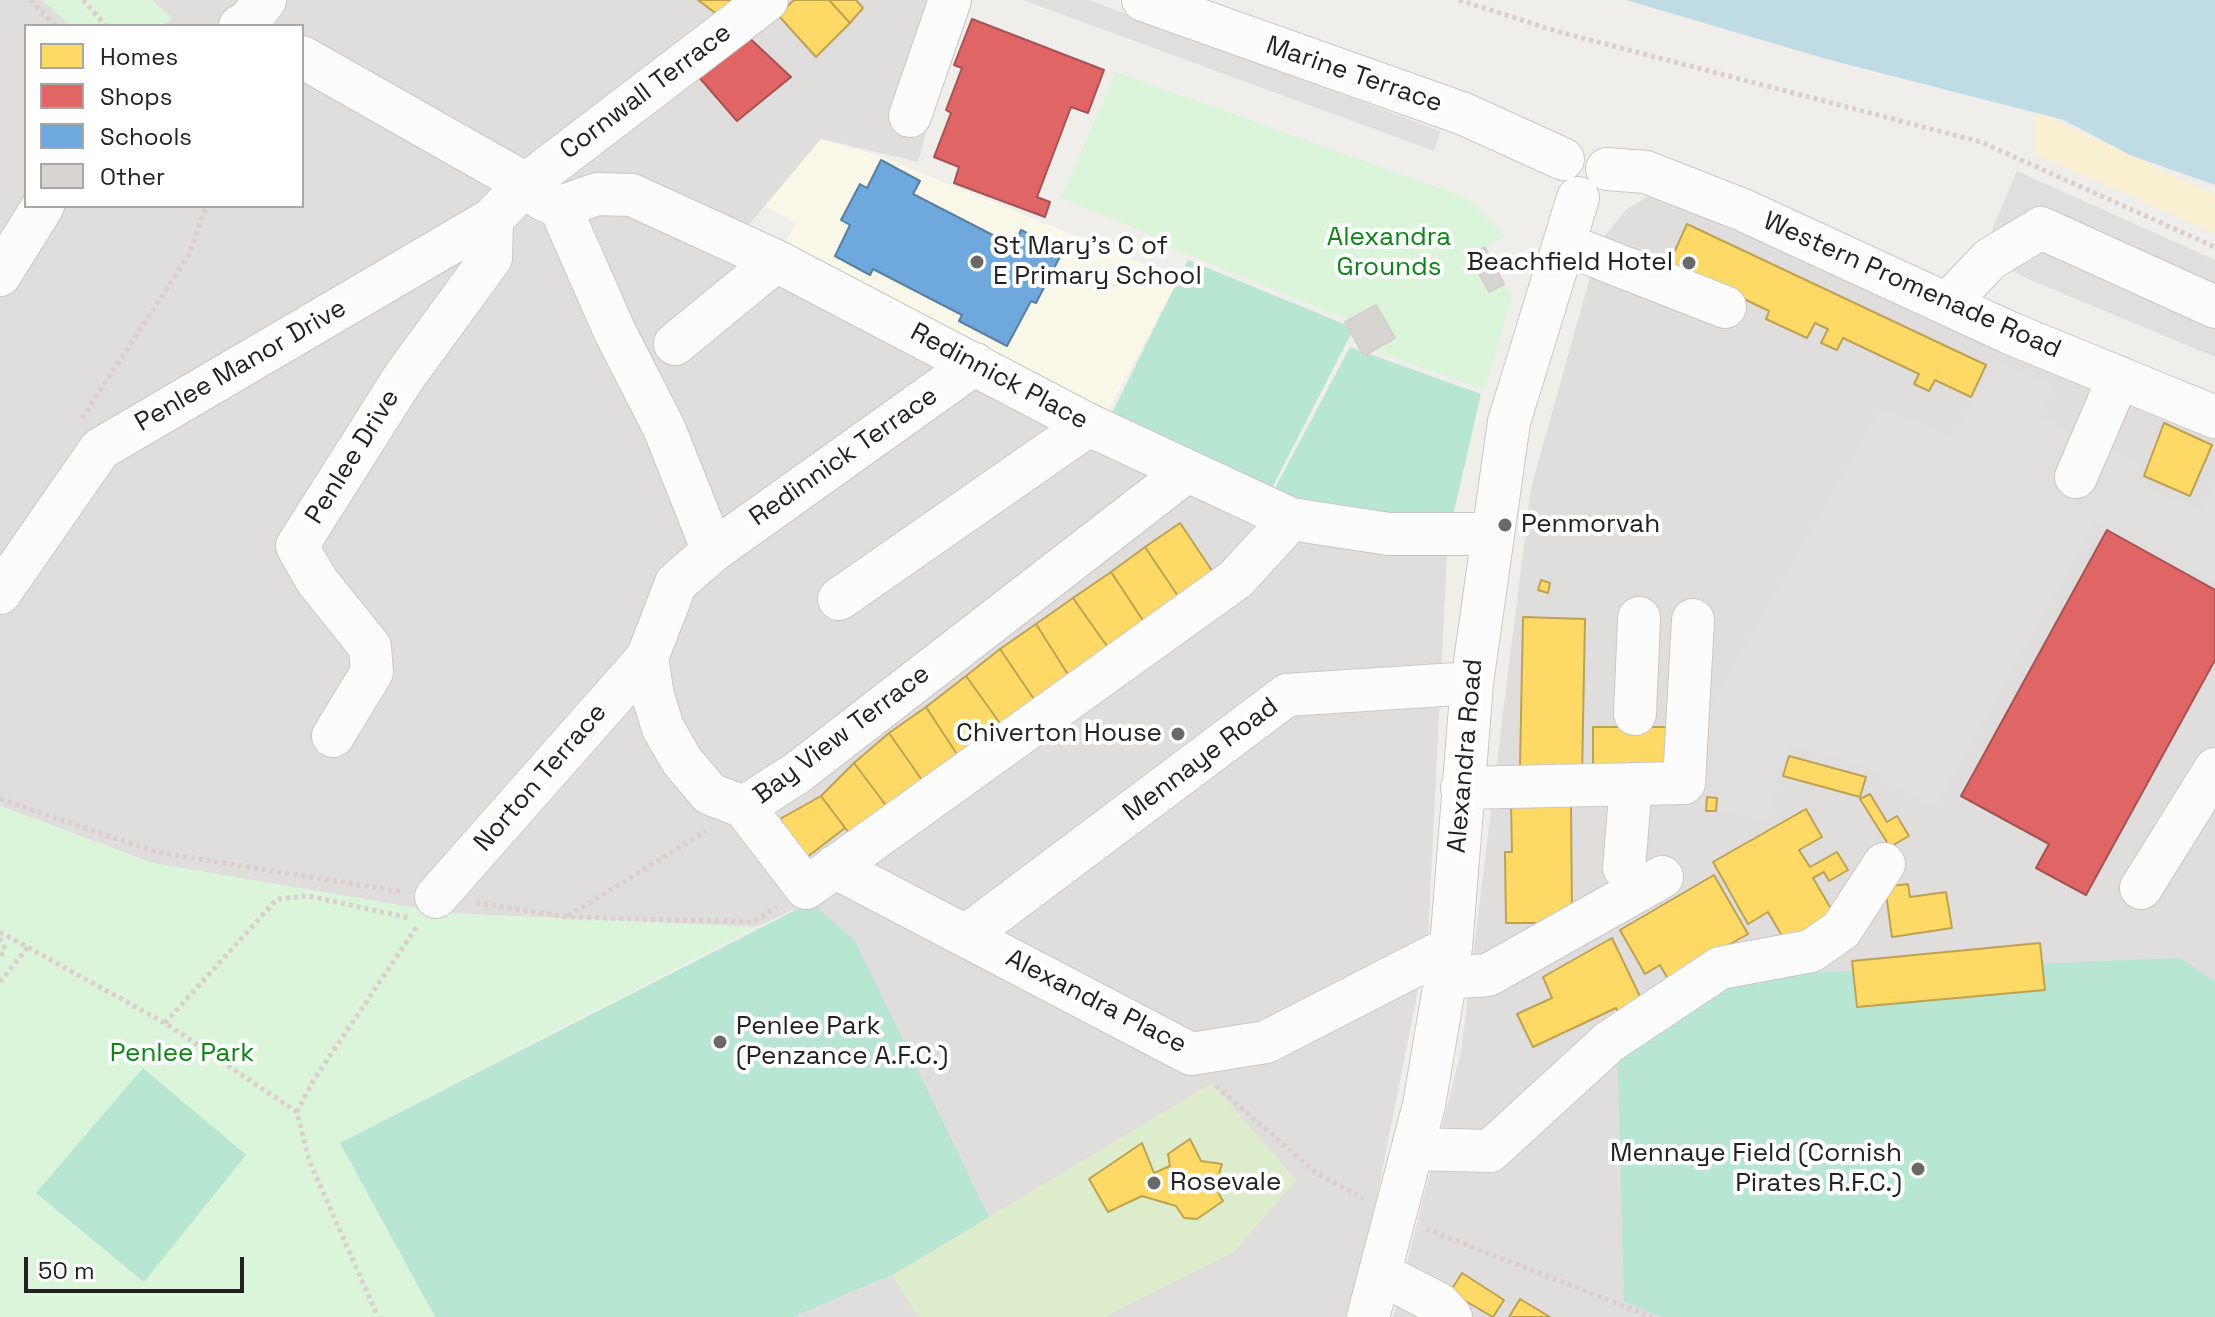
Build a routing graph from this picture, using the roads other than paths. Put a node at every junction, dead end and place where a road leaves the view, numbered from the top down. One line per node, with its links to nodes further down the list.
1 (767, 0): 8 (street, Cornwall Terrace)
2 (950, 0): 5 (street)
3 (1143, 0): 6 (street, Marine Terrace)
4 (304, 58): 8 (street)
5 (910, 116)
6 (1563, 159): 7 (street); 9 (street)
7 (1607, 169): 9 (street); 15 (street, Western Promenade Road)
8 (543, 195): 11 (street, Penlee Manor Drive); 13 (street, Redinnick Place); 27 (street)
9 (1578, 198): 12 (street, Alexandra Road)
10 (42, 208): 14 (street)
11 (492, 219): 28 (street, Penlee Manor Drive); 37 (street, Penlee Drive)
12 (1564, 244): 16 (street); 26 (street, Alexandra Road)
13 (776, 261): 18 (street); 19 (street, Redinnick Place)
14 (0, 275)
15 (1948, 303): 17 (street); 20 (street, Western Promenade Road)
16 (1725, 307)
17 (2215, 307)
18 (675, 344)
19 (975, 364): 22 (street, Redinnick Place); 27 (street, Redinnick Terrace)
20 (2119, 377): 21 (street, Western Promenade Road); 24 (street)
21 (2215, 417)
22 (1089, 425): 23 (street, Redinnick Place); 29 (street)
23 (1186, 472): 25 (street, Redinnick Place); 41 (street, Bay View Terrace)
24 (2076, 477)
25 (1291, 519): 26 (street, Redinnick Place); 43 (street)
26 (1490, 534): 35 (street, Alexandra Road)
27 (713, 551): 32 (street)
28 (0, 593)
29 (839, 599)
30 (1639, 618): 33 (street)
31 (1693, 620): 34 (street)
32 (647, 658): 41 (street, Bay View Terrace); 45 (street, Norton Terrace)
33 (1637, 664): 34 (street); 36 (street)
34 (1690, 666): 39 (street)
35 (1472, 683): 40 (street, Alexandra Road); 46 (street, Mennaye Road)
36 (1635, 714)
37 (333, 736)
38 (2215, 769): 44 (street)
39 (1631, 784): 40 (street); 47 (street)
40 (1462, 788): 47 (street, Alexandra Road)
41 (744, 807): 43 (street, Alexandra Place)
42 (1884, 864): 48 (street)
43 (820, 878): 46 (street, Alexandra Place)
44 (2141, 888)
45 (436, 897)
46 (967, 935): 47 (street, Alexandra Place)
47 (1448, 962): 48 (street, Alexandra Road)
48 (1413, 1149): 49 (street, Alexandra Road)
49 (1381, 1274): 50 (street, Alexandra Road); 51 (street)
50 (1368, 1317)
51 (1451, 1317)

